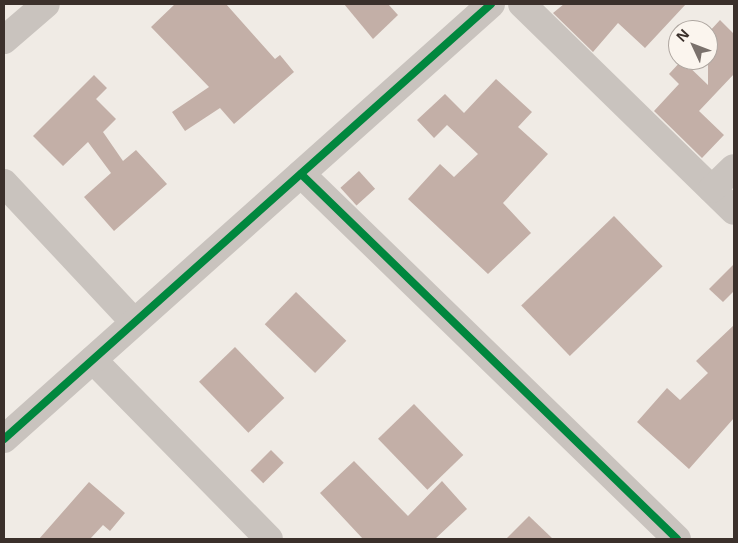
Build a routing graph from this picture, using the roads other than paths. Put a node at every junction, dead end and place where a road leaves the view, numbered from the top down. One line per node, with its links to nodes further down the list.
1 (46, 4): 4 (street)
2 (491, 4): 6 (street)
3 (522, 4): 8 (street)
4 (4, 40)
5 (734, 168): 8 (street)
6 (301, 174): 10 (street); 14 (street)
7 (4, 183): 10 (street)
8 (712, 189): 9 (street)
9 (734, 211)
10 (134, 322): 11 (street)
11 (93, 360): 12 (street); 13 (street)
12 (4, 439)
13 (268, 539)
14 (677, 539)

